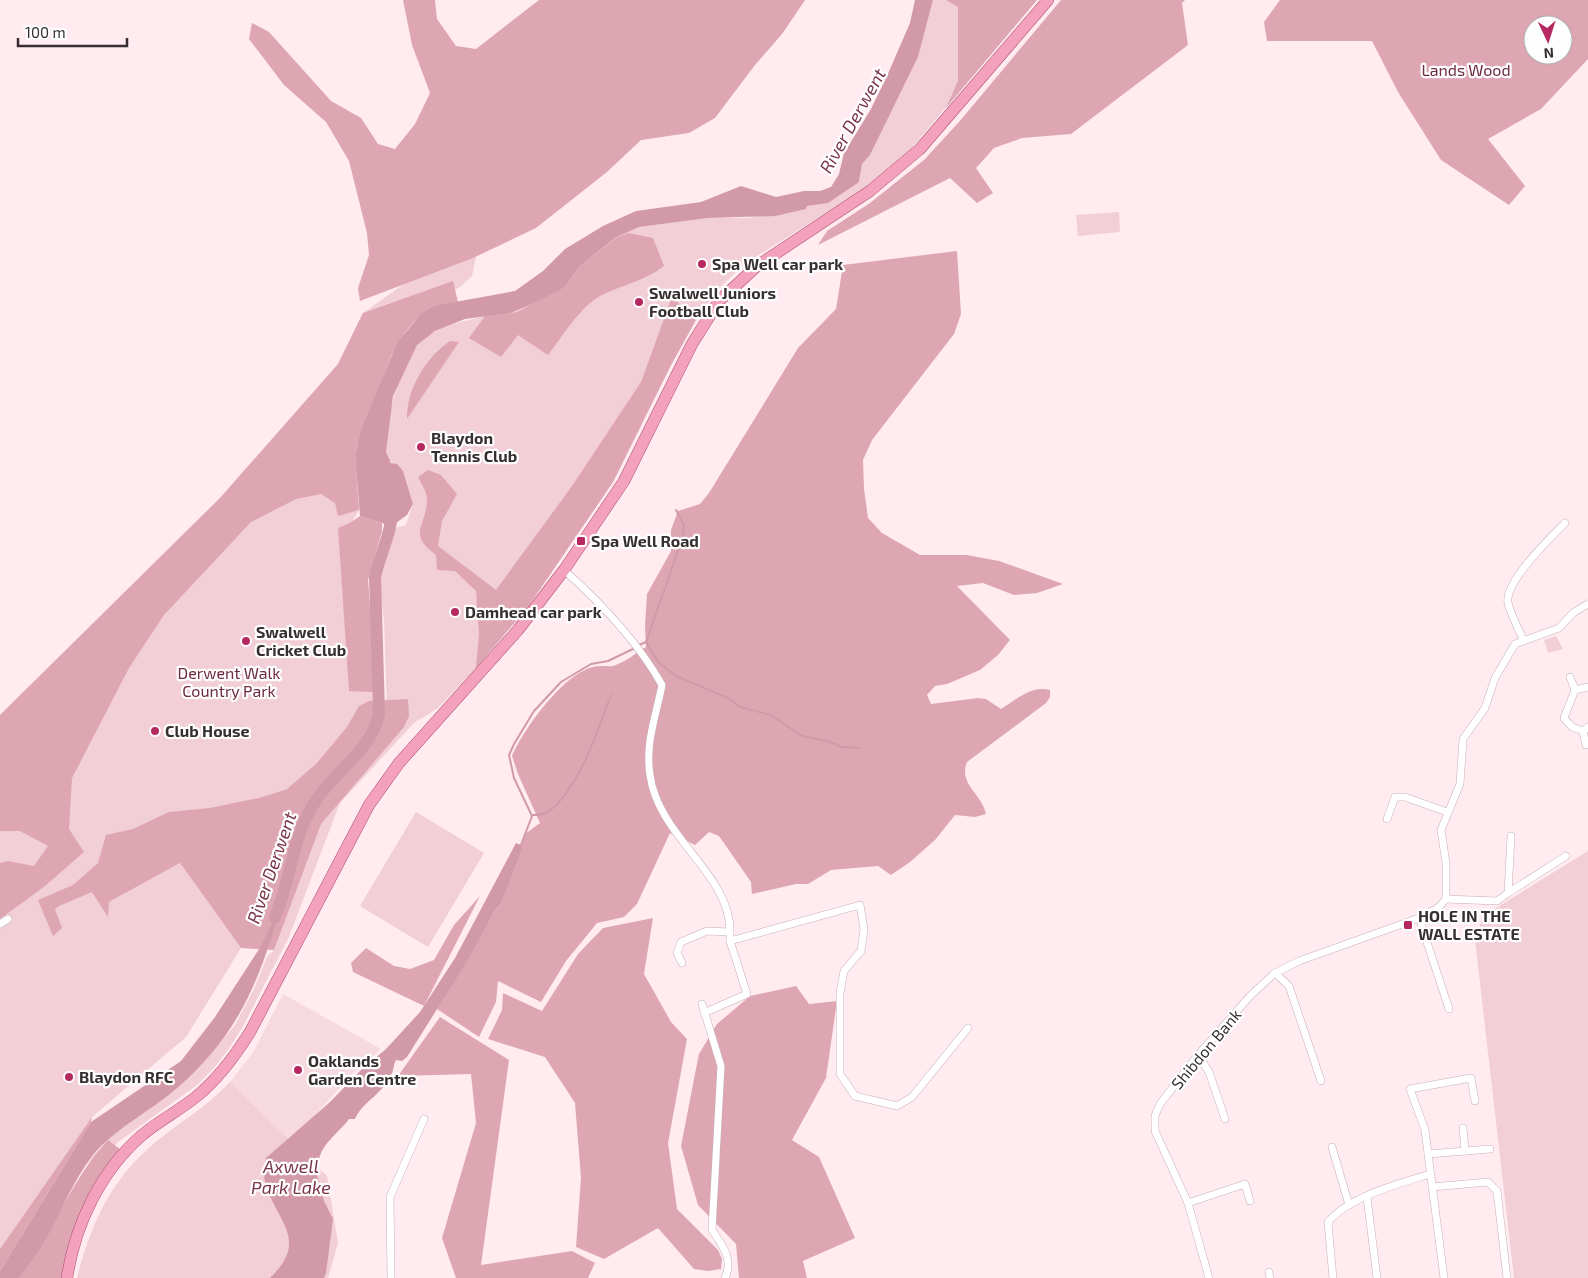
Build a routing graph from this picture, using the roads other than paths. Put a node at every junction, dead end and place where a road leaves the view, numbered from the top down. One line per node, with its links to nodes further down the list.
1 (1048, 0): 3 (main road)
2 (1565, 523): 5 (street)
3 (564, 570): 20 (street); 44 (main road)
4 (1588, 604): 5 (street)
5 (1523, 639): 11 (street)
6 (1570, 677): 8 (street)
7 (1588, 687): 8 (street)
8 (1575, 690): 9 (street)
9 (1586, 729): 10 (street)
10 (1586, 745)
11 (1447, 812): 12 (street); 16 (street)
12 (1387, 819)
13 (1511, 836): 15 (street)
14 (1566, 856): 15 (street)
15 (1508, 893): 16 (street)
16 (1446, 898): 18 (street, Shibdon Bank)
17 (8, 918): 19 (street)
18 (1419, 918): 23 (street, Shibdon Bank); 25 (street)
19 (0, 924)
20 (730, 932): 21 (street); 22 (street)
21 (730, 941): 26 (street); 27 (street)
22 (682, 963)
23 (1275, 973): 28 (street, Shibdon Bank); 29 (street)
24 (702, 1004): 26 (street)
25 (1449, 1009)
26 (704, 1013): 46 (street)
27 (968, 1028)
28 (1198, 1055): 31 (street); 42 (street, Shibdon Bank)
29 (1321, 1080)
30 (1475, 1101): 37 (street)
31 (1225, 1118)
32 (424, 1119): 45 (street)
33 (1462, 1128): 36 (street)
34 (1332, 1146): 43 (street)
35 (1490, 1149): 36 (street)
36 (1465, 1151): 37 (street)
37 (1428, 1154): 38 (street)
38 (1430, 1174): 39 (street); 40 (street)
39 (1432, 1187): 50 (street); 51 (street)
40 (1367, 1197): 43 (street); 49 (street)
41 (1250, 1201): 42 (street)
42 (1188, 1202): 47 (street, Shibdon Bank)
43 (1349, 1205): 48 (street)
44 (66, 1278)
45 (391, 1278)
46 (725, 1278)
47 (1210, 1278)
48 (1333, 1278)
49 (1377, 1278)
50 (1444, 1278)
51 (1507, 1278)

